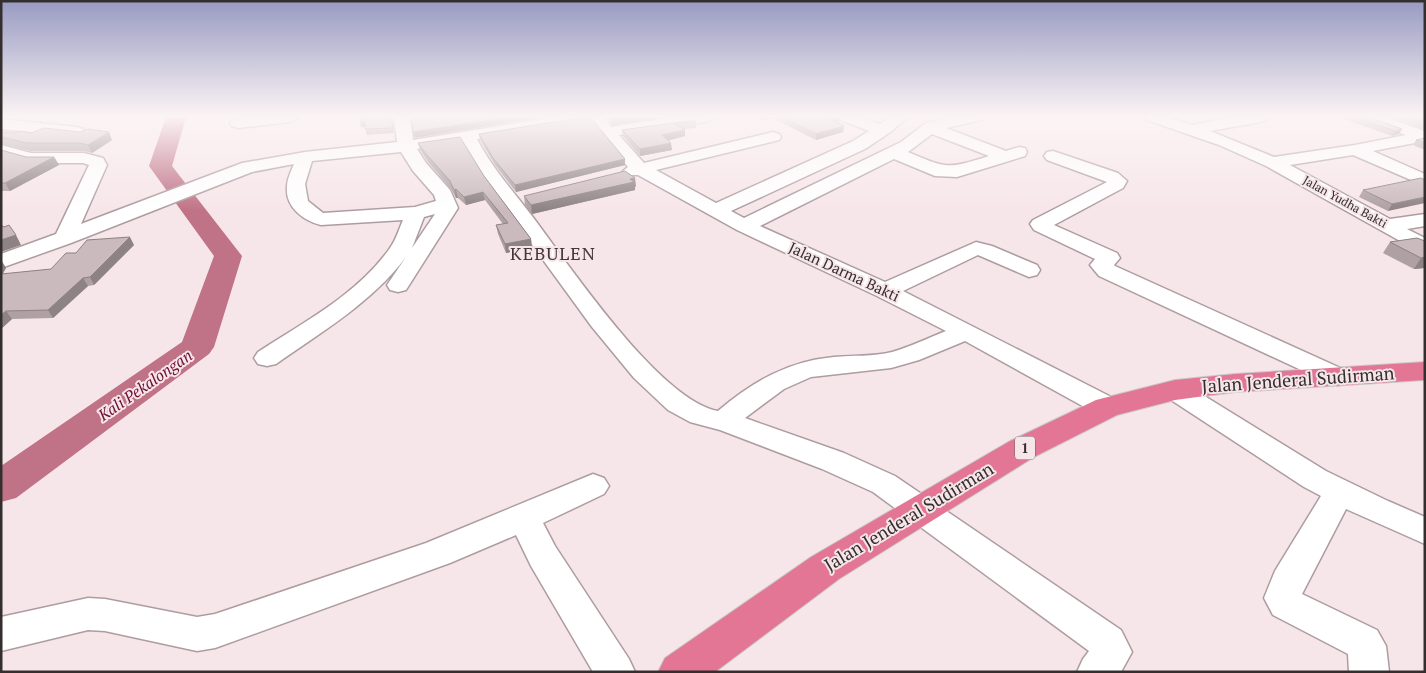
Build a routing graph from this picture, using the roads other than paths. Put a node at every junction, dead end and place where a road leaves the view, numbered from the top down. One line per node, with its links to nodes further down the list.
1 (384, 148): 15 (street)
2 (408, 148): 20 (street)
3 (473, 148): 38 (street)
4 (622, 148): 17 (street, Jalan Darma Bakti)
5 (727, 148): 17 (street)
6 (852, 148): 21 (street)
7 (908, 148): 12 (street)
8 (994, 148): 12 (street)
9 (1238, 148): 16 (street, Jalan Yudha Bakti)
10 (1362, 148): 13 (street)
11 (1, 150): 26 (street)
12 (901, 150): 24 (street)
13 (1354, 150): 16 (street); 19 (street)
14 (1052, 156): 35 (street)
15 (305, 157): 22 (street); 26 (street)
16 (1272, 162): 25 (street, Jalan Yudha Bakti)
17 (640, 170): 18 (street); 21 (street, Jalan Darma Bakti)
18 (612, 176)
19 (1425, 181)
20 (446, 204): 22 (street); 30 (street)
21 (715, 211): 24 (street, Jalan Darma Bakti)
22 (416, 212): 33 (street)
23 (1425, 220): 25 (street)
24 (744, 226): 31 (street, Jalan Darma Bakti)
25 (1387, 226): 27 (street, Jalan Yudha Bakti)
26 (64, 239): 28 (street)
27 (1425, 247)
28 (1, 262)
29 (1029, 270): 31 (street)
30 (398, 286)
31 (885, 291): 32 (street, Jalan Darma Bakti)
32 (966, 332): 37 (street, Jalan Darma Bakti); 38 (street)
33 (267, 358)
34 (1425, 371): 35 (highway, Jalan Jenderal Sudirman / 1)
35 (1338, 376): 36 (highway, Jalan Jenderal Sudirman / 1)
36 (1175, 390): 37 (highway, Jalan Jenderal Sudirman / 1); 40 (street)
37 (1107, 407): 41 (highway, Jalan Jenderal Sudirman / 1)
38 (724, 421): 41 (street)
39 (592, 486): 42 (street)
40 (1340, 492): 43 (street); 48 (street)
41 (922, 509): 46 (highway, Jalan Jenderal Sudirman / 1); 47 (street)
42 (524, 518): 44 (street); 45 (street)
43 (1425, 531)
44 (1, 634)
45 (615, 672)
46 (680, 672)
47 (1097, 672)
48 (1369, 672)

